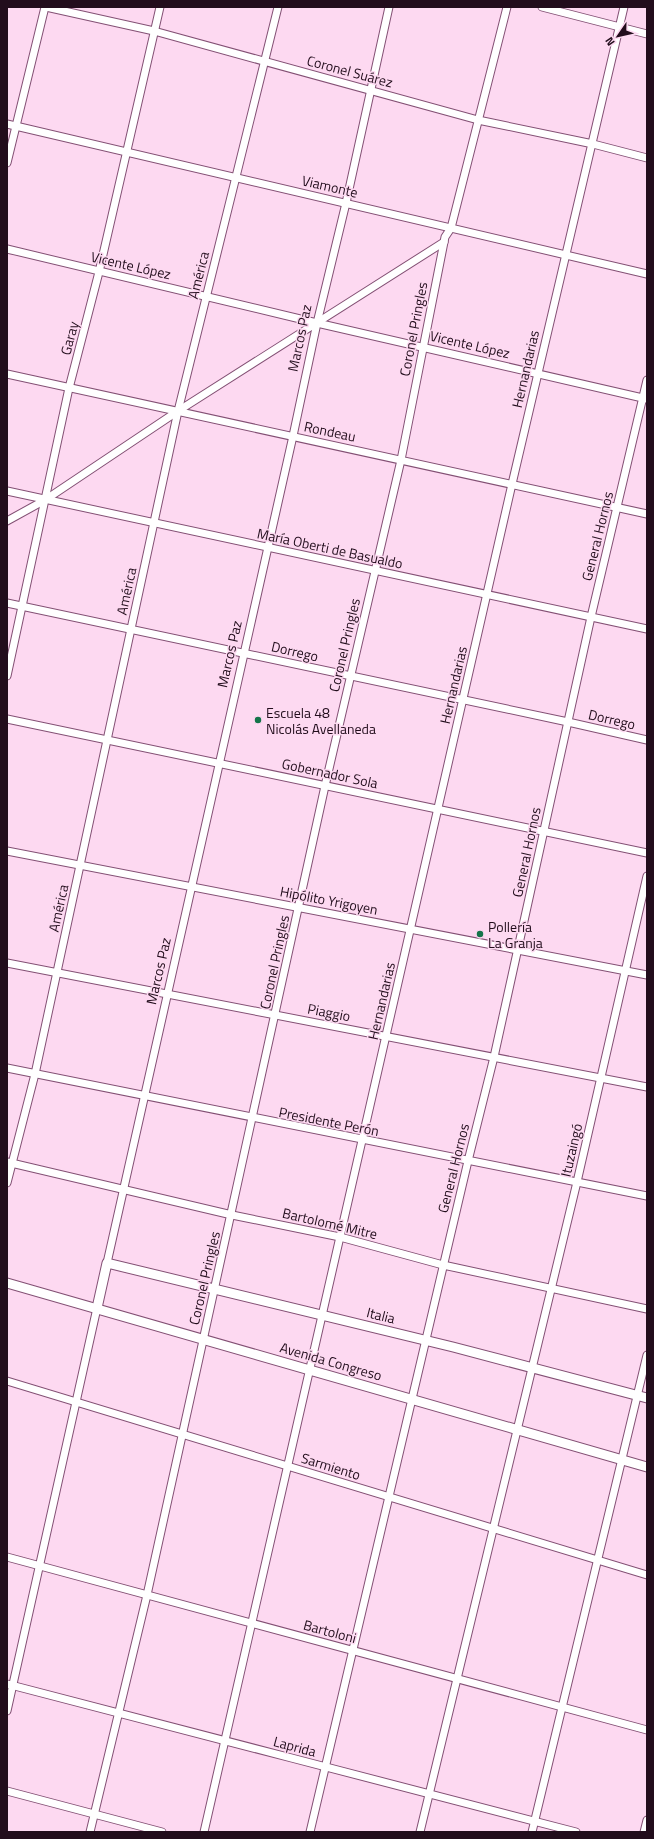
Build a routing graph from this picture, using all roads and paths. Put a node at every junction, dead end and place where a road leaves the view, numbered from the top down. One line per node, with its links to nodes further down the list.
1 (46, 7): 9 (street, Coronel Suárez); 15 (street)
2 (160, 7): 9 (street, Garay)
3 (278, 7): 11 (street, América)
4 (389, 7): 12 (street, Marcos Paz)
5 (507, 7): 13 (street, Coronel Pringles)
6 (542, 7): 8 (street)
7 (624, 7): 8 (street, Hernandarias)
8 (619, 27): 10 (street); 16 (street, Hernandarias)
9 (154, 32): 11 (street, Coronel Suárez); 17 (street, Garay)
10 (647, 34)
11 (265, 62): 12 (street, Coronel Suárez); 20 (street, América)
12 (371, 89): 13 (street, Coronel Suárez); 21 (street, Marcos Paz)
13 (478, 120): 16 (street, Coronel Suárez); 22 (street, Coronel Pringles)
14 (7, 124): 15 (street, Viamonte)
15 (16, 126): 17 (street, Viamonte); 19 (street)
16 (593, 144): 18 (street, Coronel Suárez); 25 (street, Hernandarias)
17 (127, 152): 20 (street, Viamonte); 26 (street, Garay)
18 (647, 158)
19 (7, 163)
20 (235, 177): 21 (street, Viamonte); 28 (street, América)
21 (346, 203): 22 (street, Viamonte); 29 (street, Marcos Paz)
22 (451, 228): 23 (street, Coronel Pringles); 25 (street, Viamonte)
23 (444, 242): 29 (street); 30 (street, Coronel Pringles)
24 (7, 249): 26 (street, Vicente López)
25 (566, 255): 27 (street, Viamonte); 32 (street, Hernandarias)
26 (99, 272): 28 (street, Vicente López); 34 (street, Garay)
27 (647, 274)
28 (206, 296): 29 (street, Vicente López); 36 (street, América)
29 (316, 323): 30 (street, Vicente López); 36 (street); 37 (street, Marcos Paz)
30 (422, 346): 32 (street, Vicente López); 38 (street, Coronel Pringles)
31 (7, 374): 34 (street, Rondeau)
32 (538, 374): 35 (street, Vicente López); 39 (street, Hernandarias)
33 (647, 380): 35 (street, General Hornos)
34 (69, 388): 36 (street, Rondeau); 41 (street, Garay)
35 (645, 398): 42 (street, General Hornos)
36 (178, 411): 37 (street, Rondeau); 41 (street); 45 (street, América)
37 (293, 436): 38 (street, Rondeau); 46 (street, Marcos Paz)
38 (401, 460): 39 (street, Rondeau); 47 (street, Coronel Pringles)
39 (512, 484): 42 (street, Rondeau); 48 (street, Hernandarias)
40 (7, 491): 41 (street, María Oberti de Basualdo)
41 (45, 500): 44 (street); 45 (street, María Oberti de Basualdo); 50 (street, Garay)
42 (618, 508): 43 (street, Rondeau); 51 (street, General Hornos)
43 (647, 514)
44 (7, 521)
45 (154, 523): 46 (street, María Oberti de Basualdo); 52 (street, América)
46 (267, 548): 47 (street, María Oberti de Basualdo); 54 (street, Marcos Paz)
47 (376, 571): 48 (street, María Oberti de Basualdo); 56 (street, Coronel Pringles)
48 (487, 595): 51 (street, María Oberti de Basualdo); 57 (street, Hernandarias)
49 (7, 603): 50 (street, Dorrego)
50 (22, 606): 52 (street, Dorrego); 55 (street, Garay)
51 (591, 617): 53 (street, María Oberti de Basualdo); 59 (street, General Hornos)
52 (131, 629): 54 (street, Dorrego); 60 (street, América)
53 (647, 629)
54 (244, 653): 56 (street, Dorrego); 62 (street, Marcos Paz)
55 (7, 676)
56 (350, 677): 57 (street, Dorrego); 63 (street, Coronel Pringles)
57 (463, 700): 59 (street, Dorrego); 64 (street, Hernandarias)
58 (7, 719): 60 (street, Gobernador Sola)
59 (568, 722): 61 (street, Dorrego); 65 (street, General Hornos)
60 (107, 740): 62 (street, Gobernador Sola); 68 (street, América)
61 (647, 740)
62 (219, 764): 63 (street, Gobernador Sola); 70 (street, Marcos Paz)
63 (325, 786): 64 (street, Gobernador Sola); 71 (street, Coronel Pringles)
64 (439, 809): 65 (street, Gobernador Sola); 72 (street, Hernandarias)
65 (544, 831): 67 (street, Gobernador Sola); 73 (street, General Hornos)
66 (7, 851): 68 (street, Hipólito Yrigoyen)
67 (647, 853)
68 (80, 865): 70 (street, Hipólito Yrigoyen); 76 (street, América)
69 (647, 876): 75 (street, Ituzaingó)
70 (191, 886): 71 (street, Hipólito Yrigoyen); 78 (street, Marcos Paz)
71 (299, 908): 72 (street, Hipólito Yrigoyen); 79 (street, Coronel Pringles)
72 (412, 930): 73 (street, Hipólito Yrigoyen); 80 (street, Hernandarias)
73 (518, 950): 75 (street, Hipólito Yrigoyen); 81 (street, General Hornos)
74 (7, 963): 76 (street, Piaggio)
75 (625, 971): 77 (street, Hipólito Yrigoyen); 84 (street, Ituzaingó)
76 (57, 973): 78 (street, Piaggio); 83 (street, América)
77 (647, 975)
78 (167, 994): 79 (street, Piaggio); 86 (street, Marcos Paz)
79 (276, 1015): 80 (street, Piaggio); 87 (street, Coronel Pringles)
80 (386, 1036): 81 (street, Piaggio); 88 (street, Hernandarias)
81 (494, 1057): 84 (street, Piaggio); 89 (street, General Hornos)
82 (7, 1068): 83 (street, Presidente Perón)
83 (35, 1074): 86 (street, Presidente Perón); 90 (street, América)
84 (601, 1078): 85 (street, Piaggio); 91 (street, Ituzaingó)
85 (647, 1087)
86 (144, 1096): 87 (street, Presidente Perón); 93 (street, Marcos Paz)
87 (253, 1118): 88 (street, Presidente Perón); 95 (street, Coronel Pringles)
88 (362, 1141): 89 (street, Presidente Perón); 96 (street, Hernandarias)
89 (468, 1161): 91 (street, Presidente Perón); 98 (street, General Hornos)
90 (10, 1163): 92 (street, América); 93 (street, Bartolomé Mitre)
91 (577, 1182): 94 (street, Presidente Perón); 100 (street, Ituzaingó)
92 (7, 1183)
93 (124, 1188): 95 (street, Bartolomé Mitre); 97 (street, Marcos Paz)
94 (647, 1196)
95 (232, 1215): 96 (street, Bartolomé Mitre); 101 (street, Coronel Pringles)
96 (340, 1237): 98 (street, Bartolomé Mitre); 104 (street, Hernandarias)
97 (107, 1263): 101 (street, Italia); 102 (street, Marcos Paz)
98 (443, 1265): 100 (street, Bartolomé Mitre); 106 (street, General Hornos)
99 (7, 1283): 102 (street, Avenida Congreso)
100 (551, 1288): 103 (street, Bartolomé Mitre); 108 (street, Ituzaingó)
101 (215, 1289): 104 (street, Italia); 105 (street, Coronel Pringles)
102 (96, 1308): 105 (street, Avenida Congreso); 114 (street)
103 (647, 1309)
104 (323, 1315): 106 (street, Italia); 109 (street, Hernandarias)
105 (204, 1339): 109 (street, Avenida Congreso); 116 (street, Coronel Pringles)
106 (426, 1340): 108 (street, Italia); 113 (street, General Hornos)
107 (647, 1355): 111 (street)
108 (532, 1368): 111 (street, Italia); 115 (street, Ituzaingó)
109 (311, 1370): 113 (street, Avenida Congreso); 118 (street, Hernandarias)
110 (7, 1380): 114 (street, Sarmiento)
111 (638, 1396): 112 (street, Italia); 117 (street)
112 (647, 1398)
113 (412, 1399): 115 (street, Avenida Congreso); 120 (street, General Hornos)
114 (76, 1402): 116 (street, Sarmiento); 124 (street)
115 (516, 1430): 117 (street, Avenida Congreso); 121 (street, Ituzaingó)
116 (183, 1434): 118 (street, Sarmiento); 126 (street, Coronel Pringles)
117 (622, 1460): 119 (street, Avenida Congreso); 123 (street)
118 (287, 1466): 120 (street, Sarmiento); 127 (street, Hernandarias)
119 (647, 1468)
120 (389, 1497): 121 (street, Sarmiento); 128 (street, General Hornos)
121 (492, 1528): 123 (street, Sarmiento); 129 (street, Ituzaingó)
122 (7, 1557): 124 (street, Bartoloni)
123 (599, 1560): 125 (street, Sarmiento); 131 (street)
124 (39, 1566): 126 (street, Bartoloni); 130 (street)
125 (647, 1575)
126 (147, 1595): 127 (street, Bartoloni); 133 (street, Coronel Pringles)
127 (252, 1623): 128 (street, Bartoloni); 135 (street, Hernandarias)
128 (353, 1650): 129 (street, Bartoloni); 136 (street, General Hornos)
129 (456, 1678): 131 (street, Bartoloni); 138 (street, Ituzaingó)
130 (10, 1685): 132 (street); 133 (street, Laprida)
131 (563, 1707): 134 (street, Bartoloni); 141 (street)
132 (7, 1711)
133 (120, 1712): 135 (street, Laprida); 139 (street, Coronel Pringles)
134 (647, 1730)
135 (225, 1742): 136 (street, Laprida); 144 (street, Hernandarias)
136 (326, 1768): 138 (street, Laprida); 145 (street, General Hornos)
137 (7, 1791): 139 (street)
138 (429, 1794): 141 (street, Laprida); 146 (street, Ituzaingó)
139 (94, 1814): 142 (street, Coronel Pringles); 143 (street)
140 (647, 1820): 149 (street)
141 (535, 1822): 147 (street); 148 (street, Laprida)
142 (90, 1832)
143 (162, 1832)
144 (204, 1832)
145 (310, 1832)
146 (420, 1832)
147 (532, 1832)
148 (576, 1832)
149 (644, 1832)

